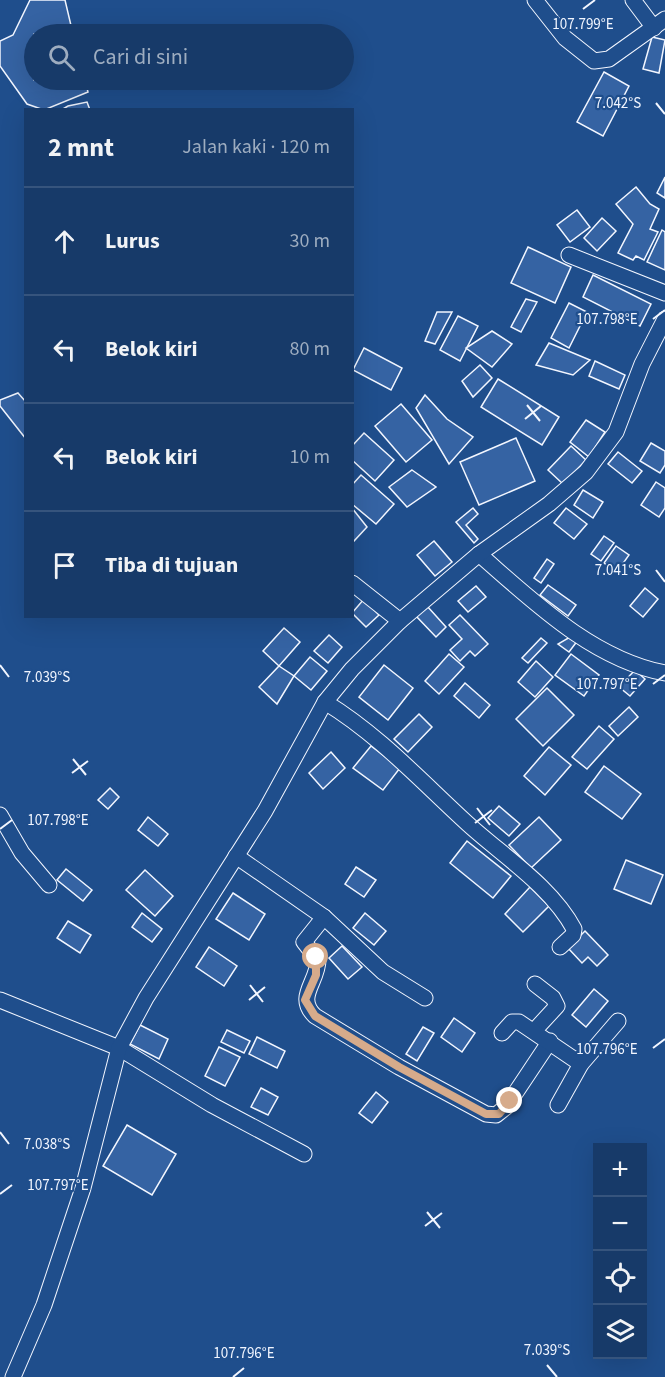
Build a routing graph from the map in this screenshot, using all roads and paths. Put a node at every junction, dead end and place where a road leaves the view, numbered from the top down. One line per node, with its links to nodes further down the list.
1 (535, 0): 3 (street)
2 (633, 0): 3 (street)
3 (660, 23)
4 (569, 255): 5 (street)
5 (665, 293)
6 (665, 319): 7 (street)
7 (478, 554): 9 (street); 10 (street)
8 (354, 586): 9 (street)
9 (400, 621): 11 (street)
10 (665, 673)
11 (325, 702): 13 (street); 16 (street)
12 (0, 815): 14 (street)
13 (236, 856): 15 (street); 24 (street)
14 (49, 885)
15 (324, 917): 18 (street); 23 (street)
16 (560, 947)
17 (535, 984): 21 (street)
18 (425, 998)
19 (0, 1000): 24 (street)
20 (618, 1021): 25 (street)
21 (534, 1031): 22 (street); 23 (street)
22 (502, 1033)
23 (550, 1041): 25 (street)
24 (119, 1048): 27 (street); 28 (street)
25 (581, 1064): 26 (street)
26 (558, 1105)
27 (304, 1154)
28 (13, 1377)

